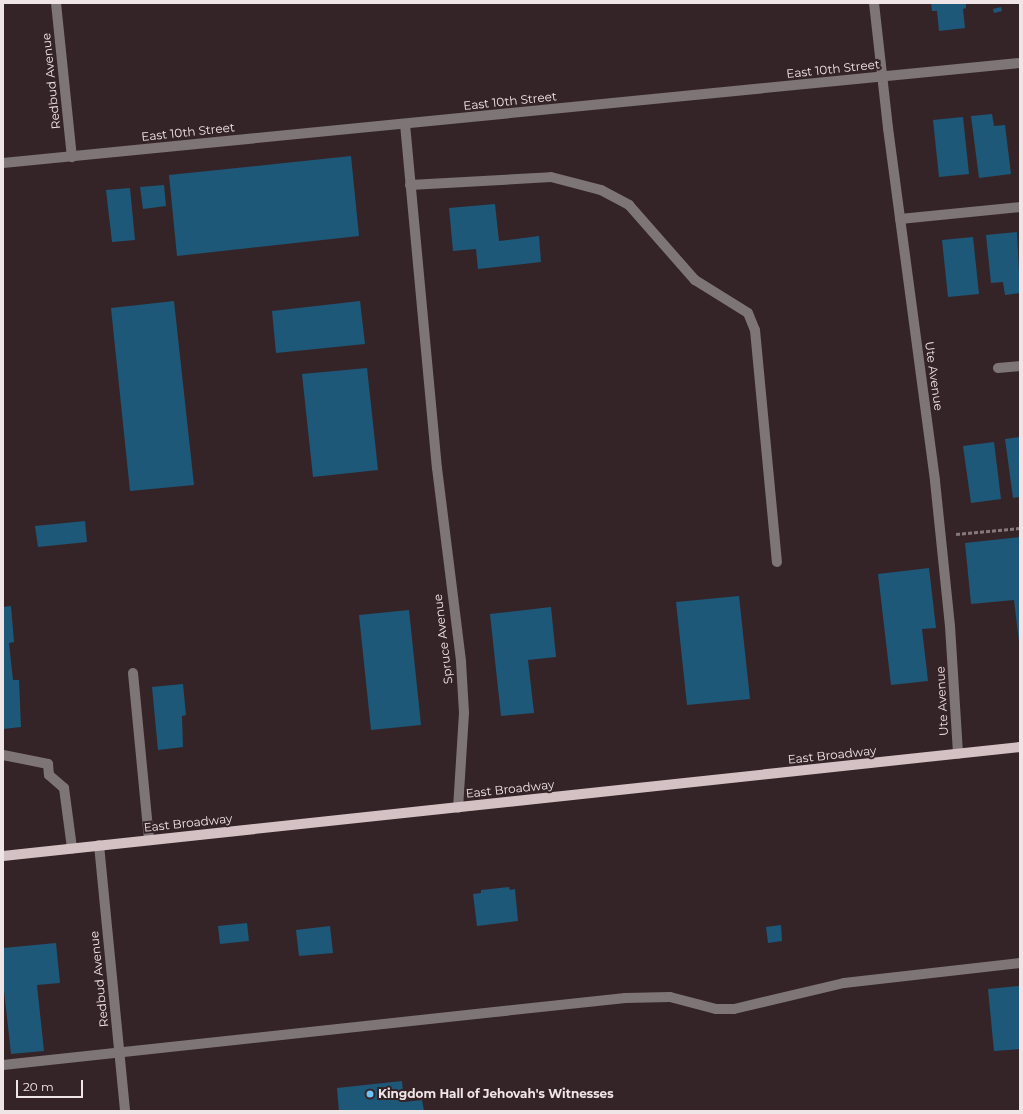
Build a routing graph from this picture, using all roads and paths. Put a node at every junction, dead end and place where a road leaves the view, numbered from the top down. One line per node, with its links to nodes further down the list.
1 (56, 3): 6 (street, Redbud Avenue)
2 (874, 3): 4 (street, Ute Avenue)
3 (1020, 63): 4 (street, East 10th Street)
4 (882, 78): 5 (street, East 10th Street); 10 (street, Ute Avenue)
5 (405, 124): 6 (street, East 10th Street); 8 (street, Spruce Avenue)
6 (72, 157): 7 (street, East 10th Street)
7 (3, 163)
8 (410, 186): 15 (street); 20 (street, Spruce Avenue)
9 (1020, 207): 10 (street)
10 (900, 219): 14 (street, Ute Avenue)
11 (1020, 366): 12 (street)
12 (998, 368)
13 (1020, 528): 14 (path)
14 (941, 536): 18 (street, Ute Avenue)
15 (777, 562)
16 (133, 673): 21 (street)
17 (1020, 747): 18 (main road, East Broadway)
18 (958, 754): 20 (main road, East Broadway)
19 (3, 755): 23 (street)
20 (458, 808): 21 (main road, East Broadway)
21 (149, 840): 22 (main road, East Broadway)
22 (99, 845): 23 (main road, East Broadway); 26 (street, Redbud Avenue)
23 (72, 848): 24 (main road, East Broadway)
24 (3, 856)
25 (1020, 963): 26 (street)
26 (120, 1052): 27 (street); 28 (street, Redbud Avenue)
27 (3, 1065)
28 (125, 1111)

